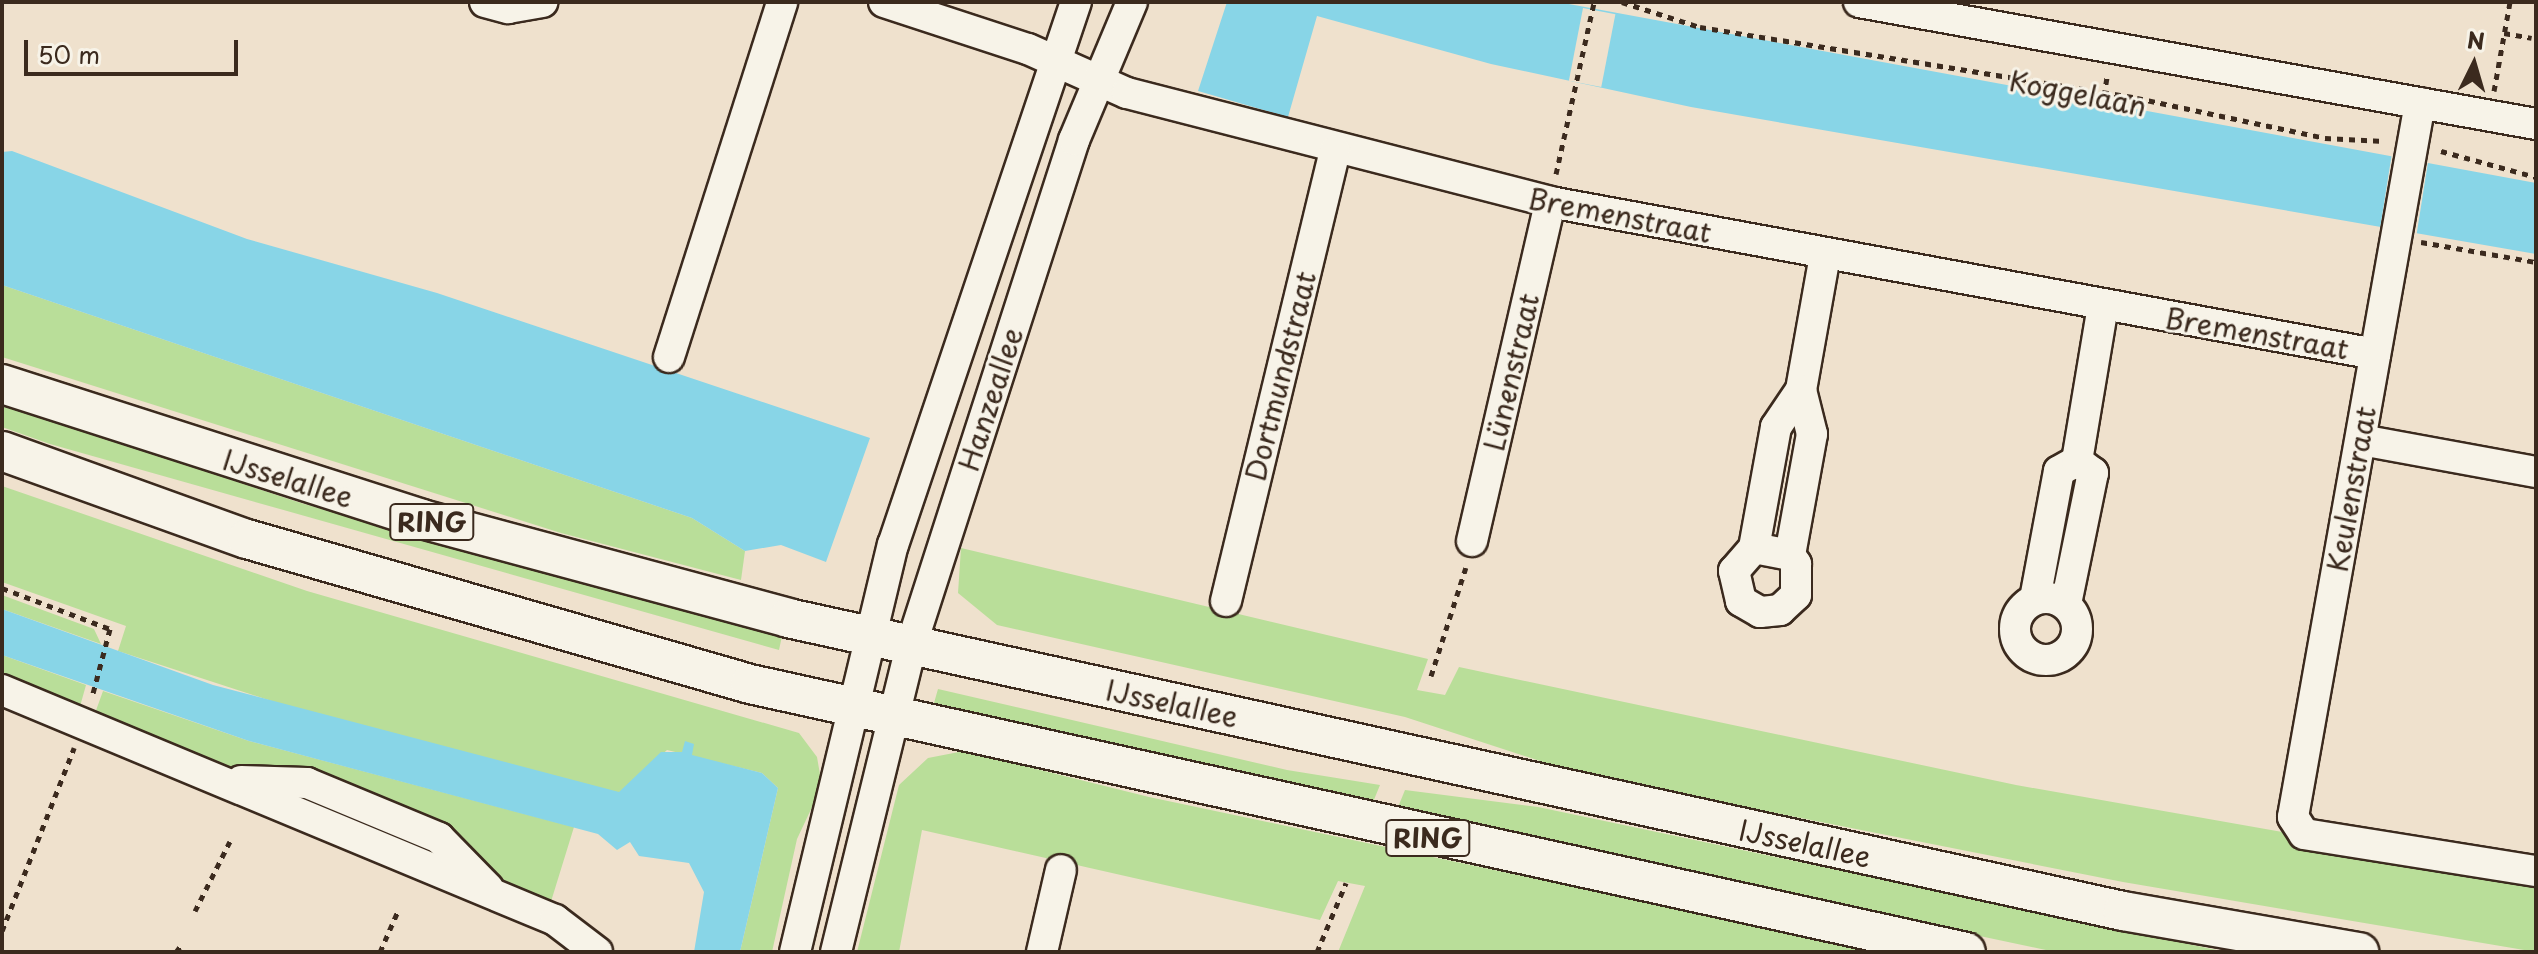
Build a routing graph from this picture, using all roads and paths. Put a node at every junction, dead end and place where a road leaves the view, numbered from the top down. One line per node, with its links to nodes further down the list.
1 (485, 2): 2 (street)
2 (542, 2)
3 (782, 2): 27 (street)
4 (884, 2): 13 (street, Bremenstraat)
5 (1076, 2): 13 (street, Hanzeallee)
6 (1132, 2): 14 (street, Hanzeallee)
7 (1622, 2): 18 (path, Koggelaan)
8 (1859, 2): 15 (street, Koggelaan)
9 (2510, 2): 11 (path)
10 (1593, 5): 21 (path)
11 (2504, 33): 12 (path); 16 (path)
12 (2532, 38)
13 (1056, 61): 14 (street, Bremenstraat); 41 (street, Hanzeallee)
14 (1096, 81): 19 (street, Bremenstraat); 42 (street, Hanzeallee)
15 (2420, 103): 16 (street, Koggelaan); 18 (street, Keulenstraat)
16 (2489, 115): 17 (street, Koggelaan)
17 (2536, 124)
18 (2411, 150): 20 (path, Koggelaan); 22 (street, Keulenstraat)
19 (1335, 151): 21 (street, Bremenstraat); 39 (street, Dortmundstraat)
20 (2536, 177)
21 (1550, 202): 23 (street, Bremenstraat); 34 (street, Lünenstraat)
22 (2405, 236): 24 (path); 26 (street, Keulenstraat)
23 (1825, 255): 25 (street, Bremenstraat); 29 (street)
24 (2536, 262)
25 (2103, 306): 26 (street, Bremenstraat); 32 (street)
26 (2375, 354): 30 (street, Keulenstraat)
27 (669, 357)
28 (2, 384): 41 (main road, IJsselallee / RING)
29 (1801, 390): 35 (street); 36 (street)
30 (2361, 440): 33 (street); 53 (street, Keulenstraat)
31 (2, 451): 45 (main road, RING)
32 (2077, 461): 38 (street); 40 (street)
33 (2536, 472)
34 (1472, 541): 43 (path)
35 (1754, 548): 36 (street); 36 (street)
36 (1790, 555)
37 (2, 588): 46 (path)
38 (2035, 599): 40 (street); 40 (street)
39 (1226, 601)
40 (2066, 604)
41 (868, 636): 42 (main road, IJsselallee / RING); 45 (street, Hanzeallee)
42 (911, 646): 47 (street, Hanzeallee); 68 (main road, IJsselallee / RING)
43 (1431, 676)
44 (2, 690): 46 (street)
45 (848, 709): 47 (main road, RING); 63 (street, Hanzeallee)
46 (86, 713): 48 (street); 58 (path)
47 (892, 719): 64 (street, Hanzeallee); 67 (main road, RING)
48 (223, 781): 49 (street); 51 (street)
49 (263, 798): 51 (street); 55 (street)
50 (230, 841): 56 (path)
51 (469, 867): 55 (street)
52 (1061, 870): 65 (street)
53 (2536, 871)
54 (1346, 883): 66 (path)
55 (495, 896): 62 (street)
56 (195, 911)
57 (398, 911): 61 (path)
58 (2, 931)
59 (182, 944): 60 (path)
60 (176, 952)
61 (380, 952)
62 (597, 952)
63 (795, 952)
64 (836, 952)
65 (1042, 952)
66 (1317, 952)
67 (1966, 952)
68 (2359, 952)

